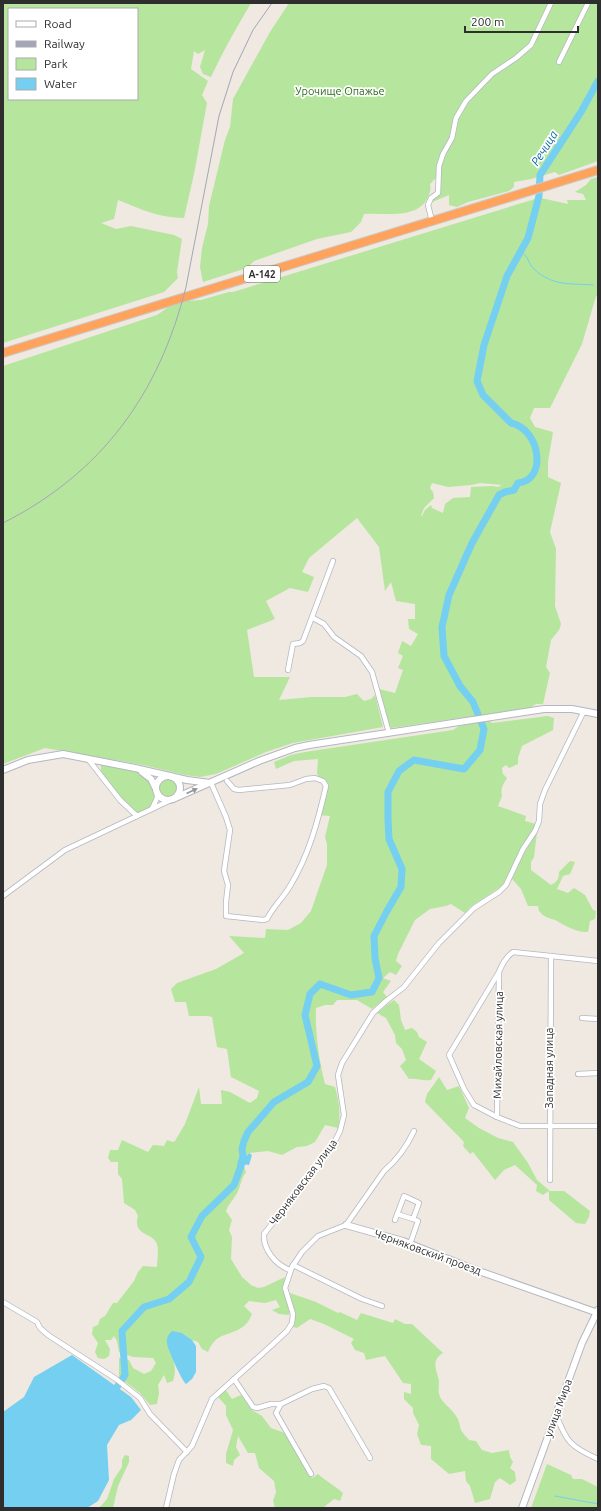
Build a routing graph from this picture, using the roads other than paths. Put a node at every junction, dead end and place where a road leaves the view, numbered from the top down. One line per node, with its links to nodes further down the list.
1 (551, 3): 5 (street)
2 (588, 3): 3 (street)
3 (559, 62)
4 (598, 170): 5 (highway, А-142)
5 (432, 221): 6 (highway, А-142)
6 (3, 353)
7 (333, 561): 8 (street)
8 (313, 618): 9 (street); 12 (street)
9 (288, 670)
10 (584, 711): 11 (street); 12 (street); 42 (street, Черняковская улица)
11 (598, 714)
12 (388, 733): 18 (street)
13 (88, 759): 14 (street); 15 (street); 22 (street)
14 (135, 768): 16 (street); 19 (street)
15 (3, 770)
16 (172, 777): 18 (street); 19 (street); 20 (street)
17 (227, 781): 18 (street)
18 (211, 783): 20 (street, one-way to 18)
19 (157, 791): 20 (street); 21 (street)
20 (173, 799): 21 (street)
21 (151, 810): 22 (street)
22 (137, 816): 23 (street)
23 (3, 896)
24 (551, 956): 25 (street); 26 (street); 33 (street, Западная улица)
25 (598, 961)
26 (498, 972): 31 (street, Михайловская улица); 31 (street)
27 (582, 1018): 28 (street)
28 (598, 1019)
29 (598, 1073): 30 (street)
30 (578, 1074)
31 (497, 1117): 33 (street)
32 (598, 1126): 33 (street)
33 (549, 1127): 35 (street, Западная улица)
34 (414, 1130): 39 (street)
35 (550, 1180)
36 (397, 1214): 37 (street); 37 (street); 38 (street)
37 (413, 1219): 40 (street)
38 (395, 1220)
39 (346, 1225): 40 (street, Черняковский проезд); 41 (street)
40 (410, 1244): 45 (street, Черняковский проезд)
41 (293, 1265): 42 (street); 44 (street)
42 (290, 1270): 46 (street)
43 (3, 1302): 49 (street)
44 (382, 1306)
45 (598, 1312): 48 (street, улица Мира)
46 (234, 1379): 47 (street); 49 (street)
47 (282, 1404): 50 (street); 52 (street)
48 (556, 1414): 51 (street); 54 (street, улица Мира)
49 (187, 1452): 53 (street)
50 (370, 1458)
51 (598, 1459)
52 (311, 1474)
53 (166, 1508)
54 (522, 1508)

